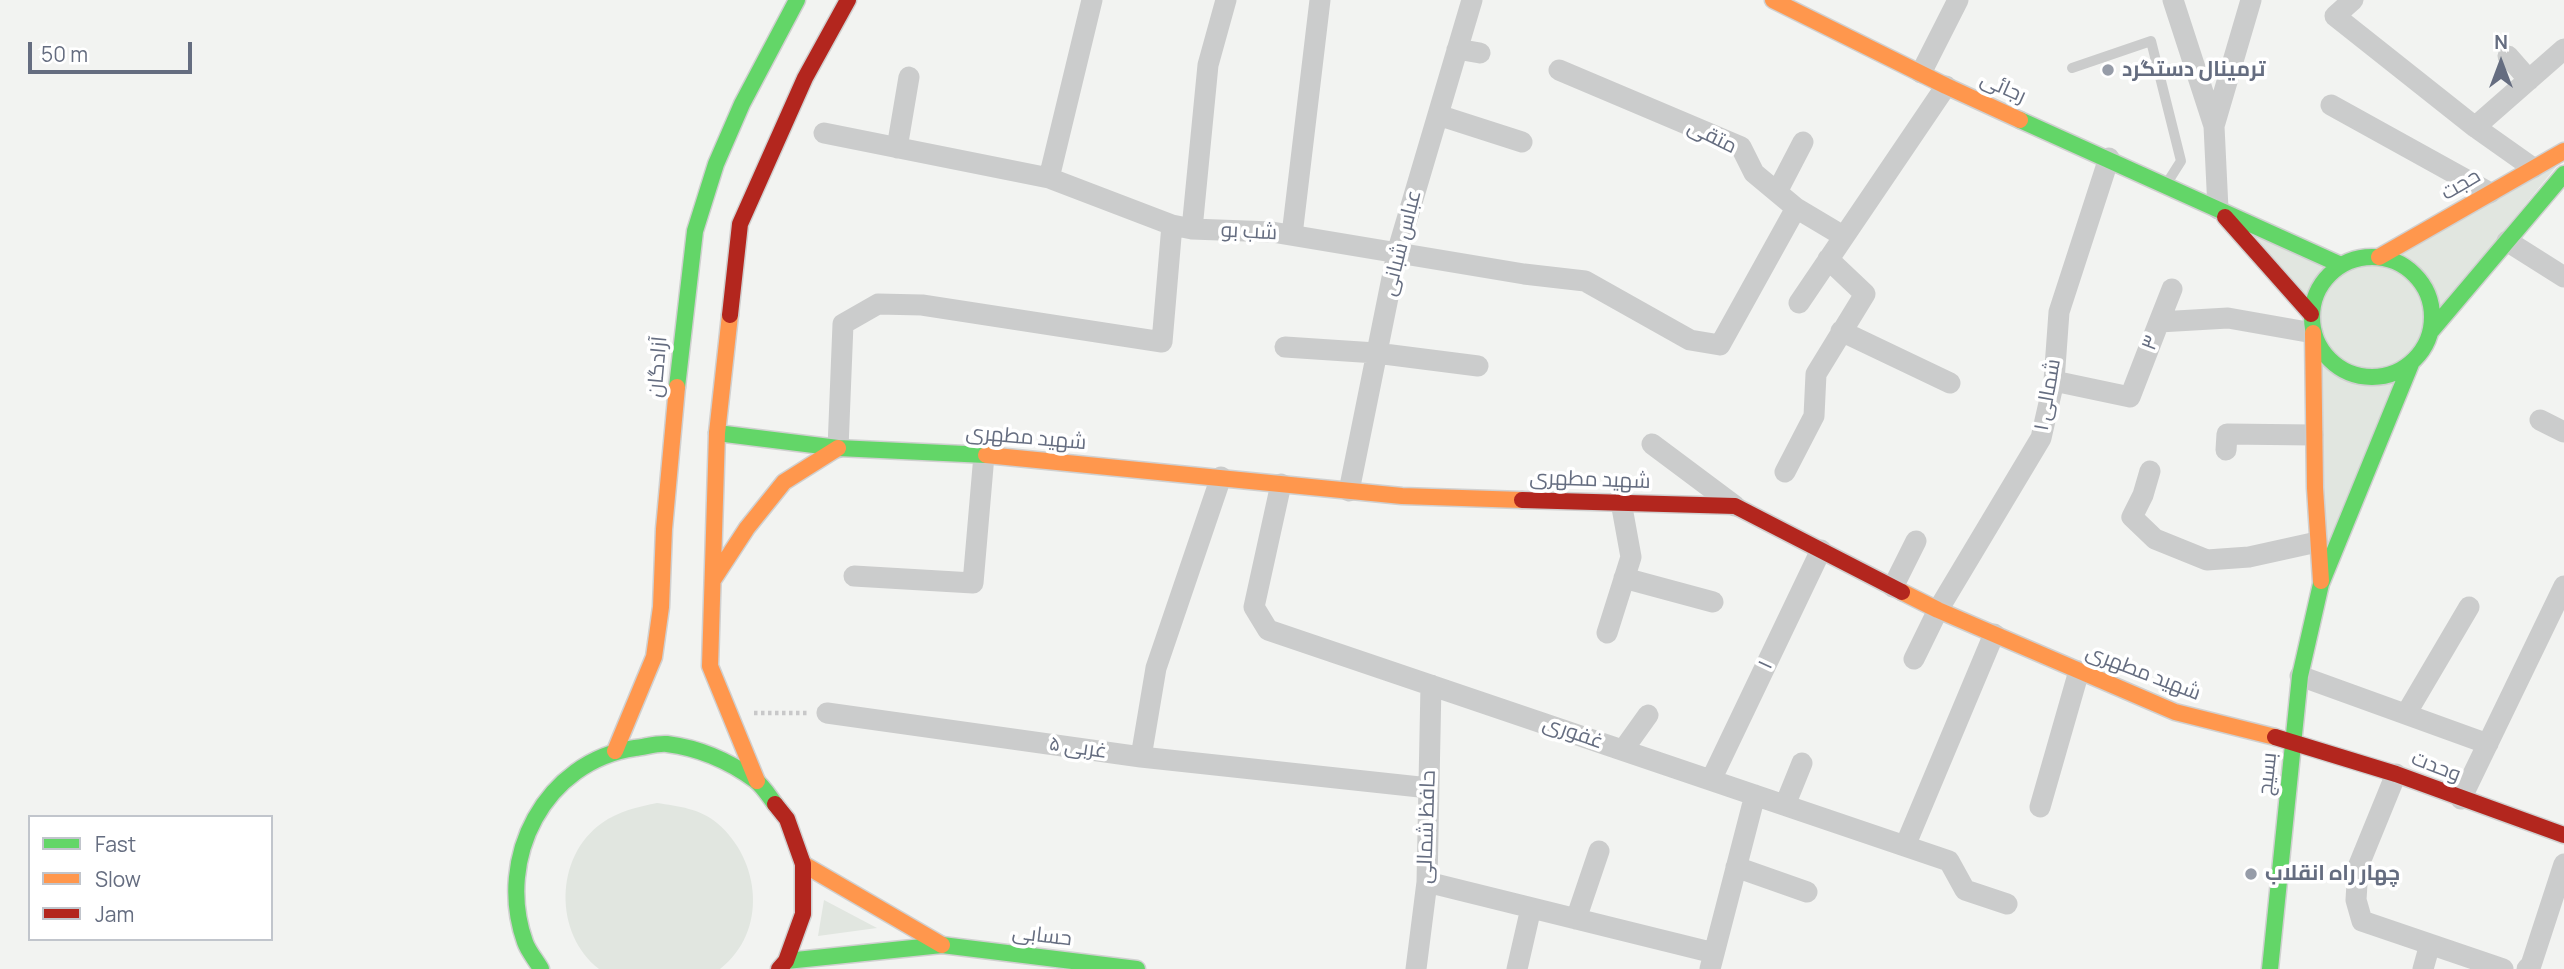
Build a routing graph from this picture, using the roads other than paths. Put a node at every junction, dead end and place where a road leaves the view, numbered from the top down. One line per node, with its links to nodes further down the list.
1 (797, 0): 100 (street, آزادگان)
2 (848, 0): 63 (street)
3 (1092, 0): 34 (street)
4 (1226, 0): 40 (street)
5 (1320, 0): 41 (street)
6 (1472, 0): 12 (street, عباس شبانی)
7 (1773, 0): 18 (street, رجائی)
8 (1958, 0): 18 (street)
9 (2173, 0): 24 (street)
10 (2250, 0): 24 (street)
11 (2353, 0): 25 (street)
12 (1457, 49): 14 (street); 23 (street, عباس شبانی)
13 (2564, 49): 20 (street)
14 (1480, 53)
15 (2508, 56): 20 (street)
16 (2072, 68): 35 (lane)
17 (1559, 71): 36 (street, متقی)
18 (1921, 73): 21 (street, رجائی)
19 (909, 77): 29 (street)
20 (2529, 80): 25 (street)
21 (1946, 86): 31 (street, رجائی); 42 (street)
22 (2331, 105): 37 (street)
23 (1438, 115): 27 (street); 44 (street, عباس شبانی)
24 (2214, 126): 39 (street)
25 (2475, 127): 32 (street)
26 (824, 133): 29 (street, شب بو)
27 (1522, 142)
28 (1803, 142): 36 (street)
29 (898, 148): 34 (street, شب بو)
30 (2564, 151): 32 (street, حجت)
31 (2109, 158): 35 (street, رجائی); 59 (street, ۱ شمالی)
32 (2533, 168): 37 (street, حجت)
33 (2564, 174): 43 (street)
34 (1049, 178): 40 (street, شب بو)
35 (2166, 185): 39 (street, رجائی)
36 (1777, 192): 38 (street, متقی)
37 (2490, 193): 45 (street, حجت)
38 (1796, 208): 42 (street, متقی); 44 (street, شب بو)
39 (2218, 209): 47 (street, رجائی); 52 (street)
40 (1182, 227): 41 (street, شب بو); 66 (street)
41 (1292, 235): 44 (street, شب بو)
42 (1843, 236): 46 (street)
43 (2507, 241): 48 (street); 53 (street)
44 (1397, 253): 56 (street, عباس شبانی)
45 (2379, 257): 47 (street); 53 (street)
46 (1828, 259): 50 (street); 54 (street)
47 (2341, 265): 52 (street)
48 (2564, 277)
49 (2172, 289): 51 (street)
50 (1799, 303)
51 (2158, 322): 52 (street, ۳); 59 (street, ۳)
52 (2312, 324): 57 (street); 64 (street, بسیج)
53 (2432, 330): 57 (street)
54 (1841, 331): 60 (street); 70 (street)
55 (1285, 347): 56 (street)
56 (1376, 353): 58 (street); 73 (street, عباس شبانی)
57 (2411, 364): 82 (street, بسیج)
58 (1478, 366)
59 (2054, 381): 87 (street, ۱ شمالی)
60 (1950, 383)
61 (2540, 420): 62 (street)
62 (2564, 432)
63 (717, 433): 66 (street, شهید مطهری); 81 (street)
64 (2313, 435): 67 (street); 77 (street, بسیج)
65 (1651, 444): 75 (street)
66 (838, 448): 68 (street, شهید مطهری); 81 (street)
67 (2226, 450)
68 (984, 455): 71 (street, شهید مطهری); 79 (street)
69 (2151, 471): 77 (street)
70 (1785, 472)
71 (1221, 477): 72 (street, شهید مطهری); 101 (street)
72 (1281, 484): 73 (street, شهید مطهری); 93 (street, غفوری)
73 (1349, 491): 74 (street, شهید مطهری)
74 (1621, 502): 75 (street, شهید مطهری); 80 (street)
75 (1735, 506): 78 (street, شهید مطهری)
76 (1916, 541): 84 (street)
77 (2317, 542): 82 (street, بسیج)
78 (1821, 550): 84 (street, شهید مطهری); 104 (street, ۱)
79 (854, 576)
80 (1624, 578): 85 (street); 88 (street)
81 (713, 581): 105 (street)
82 (2321, 584): 92 (street, بسیج)
83 (2564, 586): 98 (street)
84 (1893, 587): 87 (street, شهید مطهری)
85 (1713, 602)
86 (2469, 607): 95 (street)
87 (1938, 610): 89 (street, شهید مطهری); 90 (street, ۱ شمالی)
88 (1606, 633)
89 (1994, 634): 91 (street, شهید مطهری); 112 (street)
90 (1914, 659)
91 (2079, 671): 97 (street, شهید مطهری); 110 (street)
92 (2301, 676): 95 (street); 97 (street, بسیج)
93 (1431, 685): 99 (street, غفوری); 106 (street, حافظ شمالی)
94 (827, 713): 101 (street, ۵ غربی)
95 (2406, 714): 98 (street)
96 (1648, 715): 99 (street)
97 (2293, 741): 103 (street, وحدت); 130 (street, بسیج)
98 (2488, 744): 108 (street)
99 (1623, 750): 104 (street, غفوری)
100 (615, 751): 105 (street); 126 (street)
101 (1141, 757): 106 (street, ۵ غربی)
102 (1802, 763): 109 (street)
103 (2396, 774): 108 (street, وحدت); 122 (street)
104 (1711, 780): 107 (street, غفوری)
105 (757, 781): 114 (street)
106 (1429, 788): 117 (street, حافظ شمالی)
107 (1755, 795): 109 (street, غفوری); 116 (street)
108 (2461, 799): 111 (street, وحدت)
109 (1785, 805): 112 (street, غفوری)
110 (2040, 807)
111 (2564, 835)
112 (1905, 846): 119 (street, غفوری)
113 (1600, 850): 121 (street)
114 (803, 864): 123 (street, حسابی); 125 (street)
115 (2564, 864): 133 (street)
116 (1736, 867): 118 (street); 124 (street)
117 (1427, 882): 120 (street); 128 (street, حافظ شمالی)
118 (1807, 892)
119 (2007, 904)
120 (1531, 908): 121 (street); 129 (street)
121 (1576, 919): 124 (street)
122 (2430, 944): 131 (street); 132 (street)
123 (942, 945): 125 (street, حسابی); 127 (street, حسابی)
124 (1712, 961)
125 (783, 965)
126 (541, 969)
127 (1138, 969)
128 (1416, 969)
129 (1517, 969)
130 (2270, 969)
131 (2423, 969)
132 (2503, 969)
133 (2527, 969)

